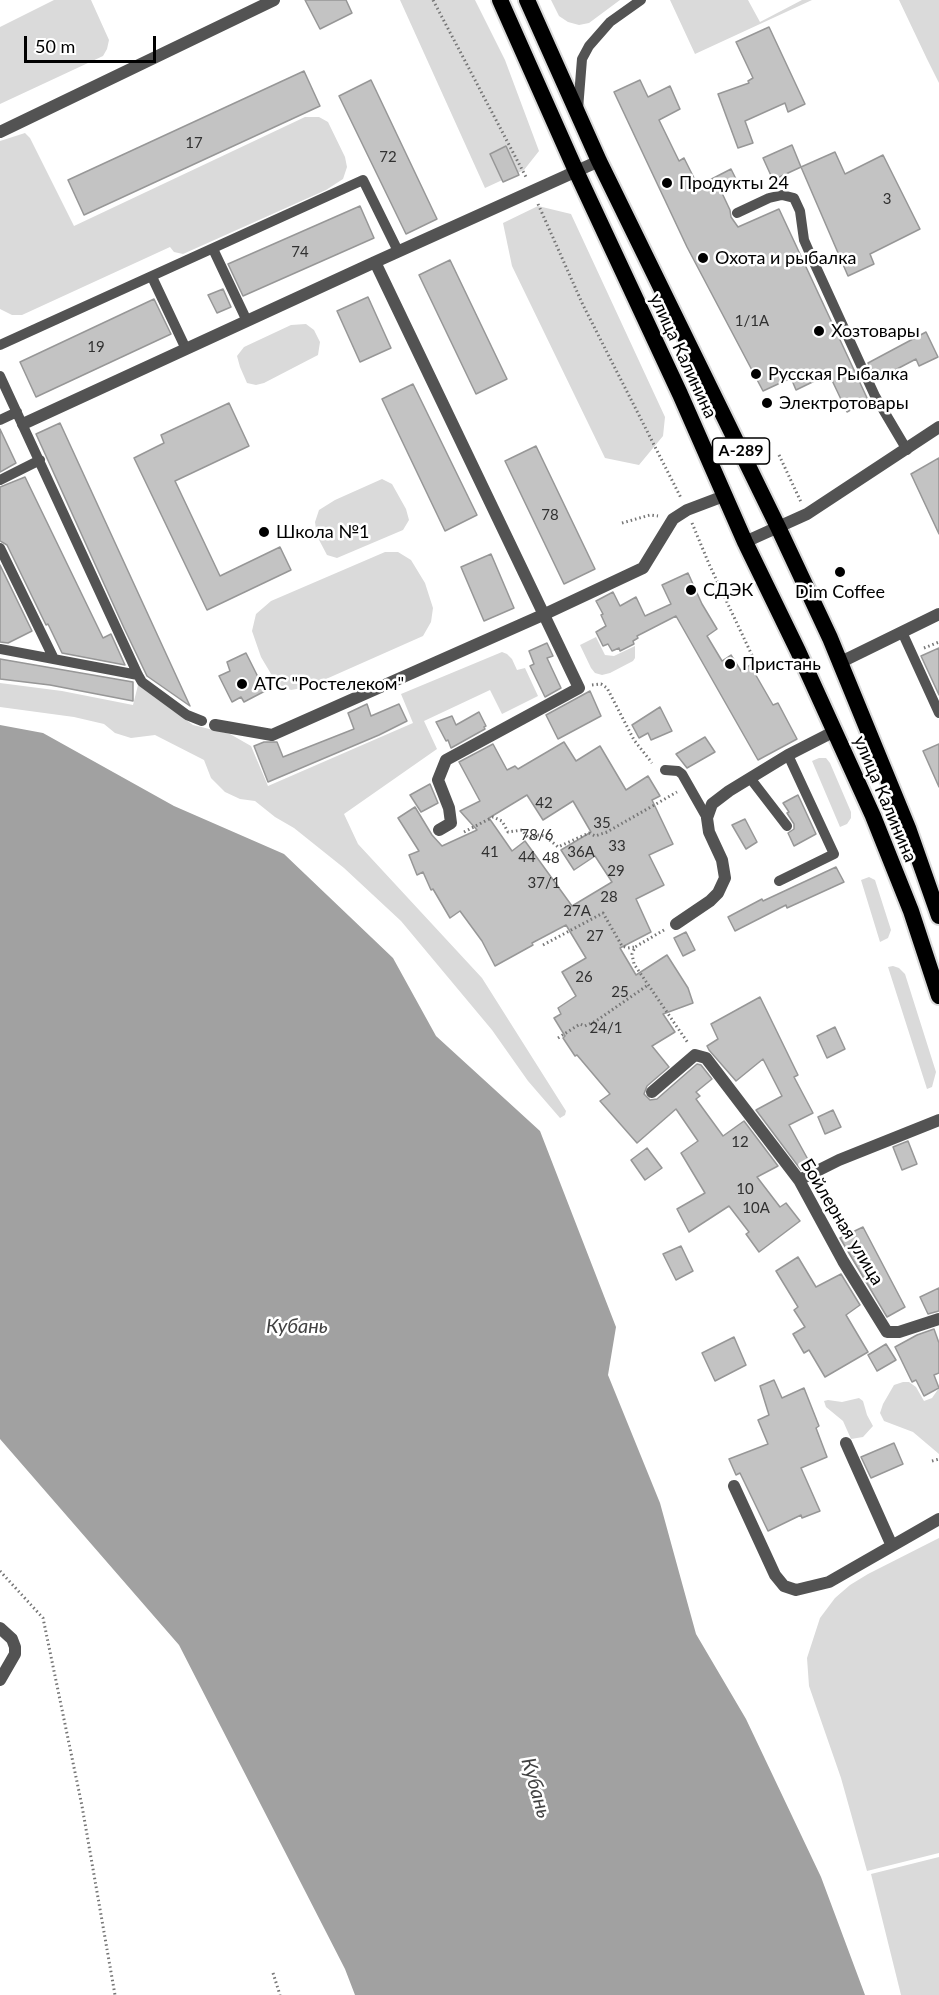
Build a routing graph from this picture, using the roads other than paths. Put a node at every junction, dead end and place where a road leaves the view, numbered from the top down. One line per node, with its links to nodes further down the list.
1 (274, 0): 6 (street)
2 (500, 0): 8 (highway, улица Калинина / А-289)
3 (527, 0): 5 (highway, улица Калинина / А-289)
4 (641, 0): 5 (lane)
5 (577, 113): 7 (highway, улица Калинина / А-289)
6 (0, 132)
7 (599, 161): 8 (street); 26 (highway, улица Калинина / А-289)
8 (576, 171): 11 (street); 25 (highway, улица Калинина / А-289)
9 (737, 213): 22 (lane)
10 (213, 249): 11 (lane); 13 (lane); 14 (lane)
11 (398, 251): 12 (street)
12 (375, 262): 14 (street); 29 (street)
13 (152, 277): 15 (lane); 16 (lane)
14 (247, 321): 16 (street)
15 (0, 345)
16 (186, 349): 20 (street)
17 (0, 376): 18 (lane)
18 (17, 412): 19 (lane); 20 (lane)
19 (0, 420)
20 (23, 424): 23 (lane)
21 (939, 427): 22 (street)
22 (907, 450): 26 (street)
23 (40, 460): 24 (lane); 35 (lane)
24 (0, 480)
25 (724, 496): 27 (highway, улица Калинина / А-289); 29 (street)
26 (778, 527): 27 (street); 34 (highway, улица Калинина / А-289)
27 (745, 542): 39 (highway, улица Калинина / А-289)
28 (0, 548): 33 (lane)
29 (545, 614): 38 (street); 47 (street)
30 (939, 614): 31 (street)
31 (902, 632): 34 (street); 36 (lane)
32 (0, 649): 33 (lane)
33 (54, 659): 35 (lane)
34 (841, 662): 41 (highway, улица Калинина / А-289)
35 (138, 675): 37 (lane)
36 (939, 713)
37 (202, 721)
38 (215, 725)
39 (835, 731): 40 (street); 42 (highway, улица Калинина / А-289)
40 (788, 755): 44 (street); 48 (lane)
41 (881, 761): 42 (highway); 49 (highway, улица Калинина / А-289)
42 (851, 767): 51 (highway, улица Калинина / А-289)
43 (664, 770): 45 (lane)
44 (750, 778): 45 (street); 46 (lane)
45 (706, 819): 50 (street)
46 (787, 826)
47 (439, 830)
48 (779, 881)
49 (938, 912)
50 (676, 924)
51 (939, 996)
52 (652, 1092): 54 (street, Бойлерная улица)
53 (939, 1120): 54 (street)
54 (799, 1180): 55 (street, Бойлерная улица)
55 (939, 1319)
56 (846, 1443): 59 (street)
57 (734, 1486): 59 (street)
58 (939, 1519): 59 (street)
59 (892, 1546)
60 (0, 1628): 61 (street)
61 (0, 1680)

